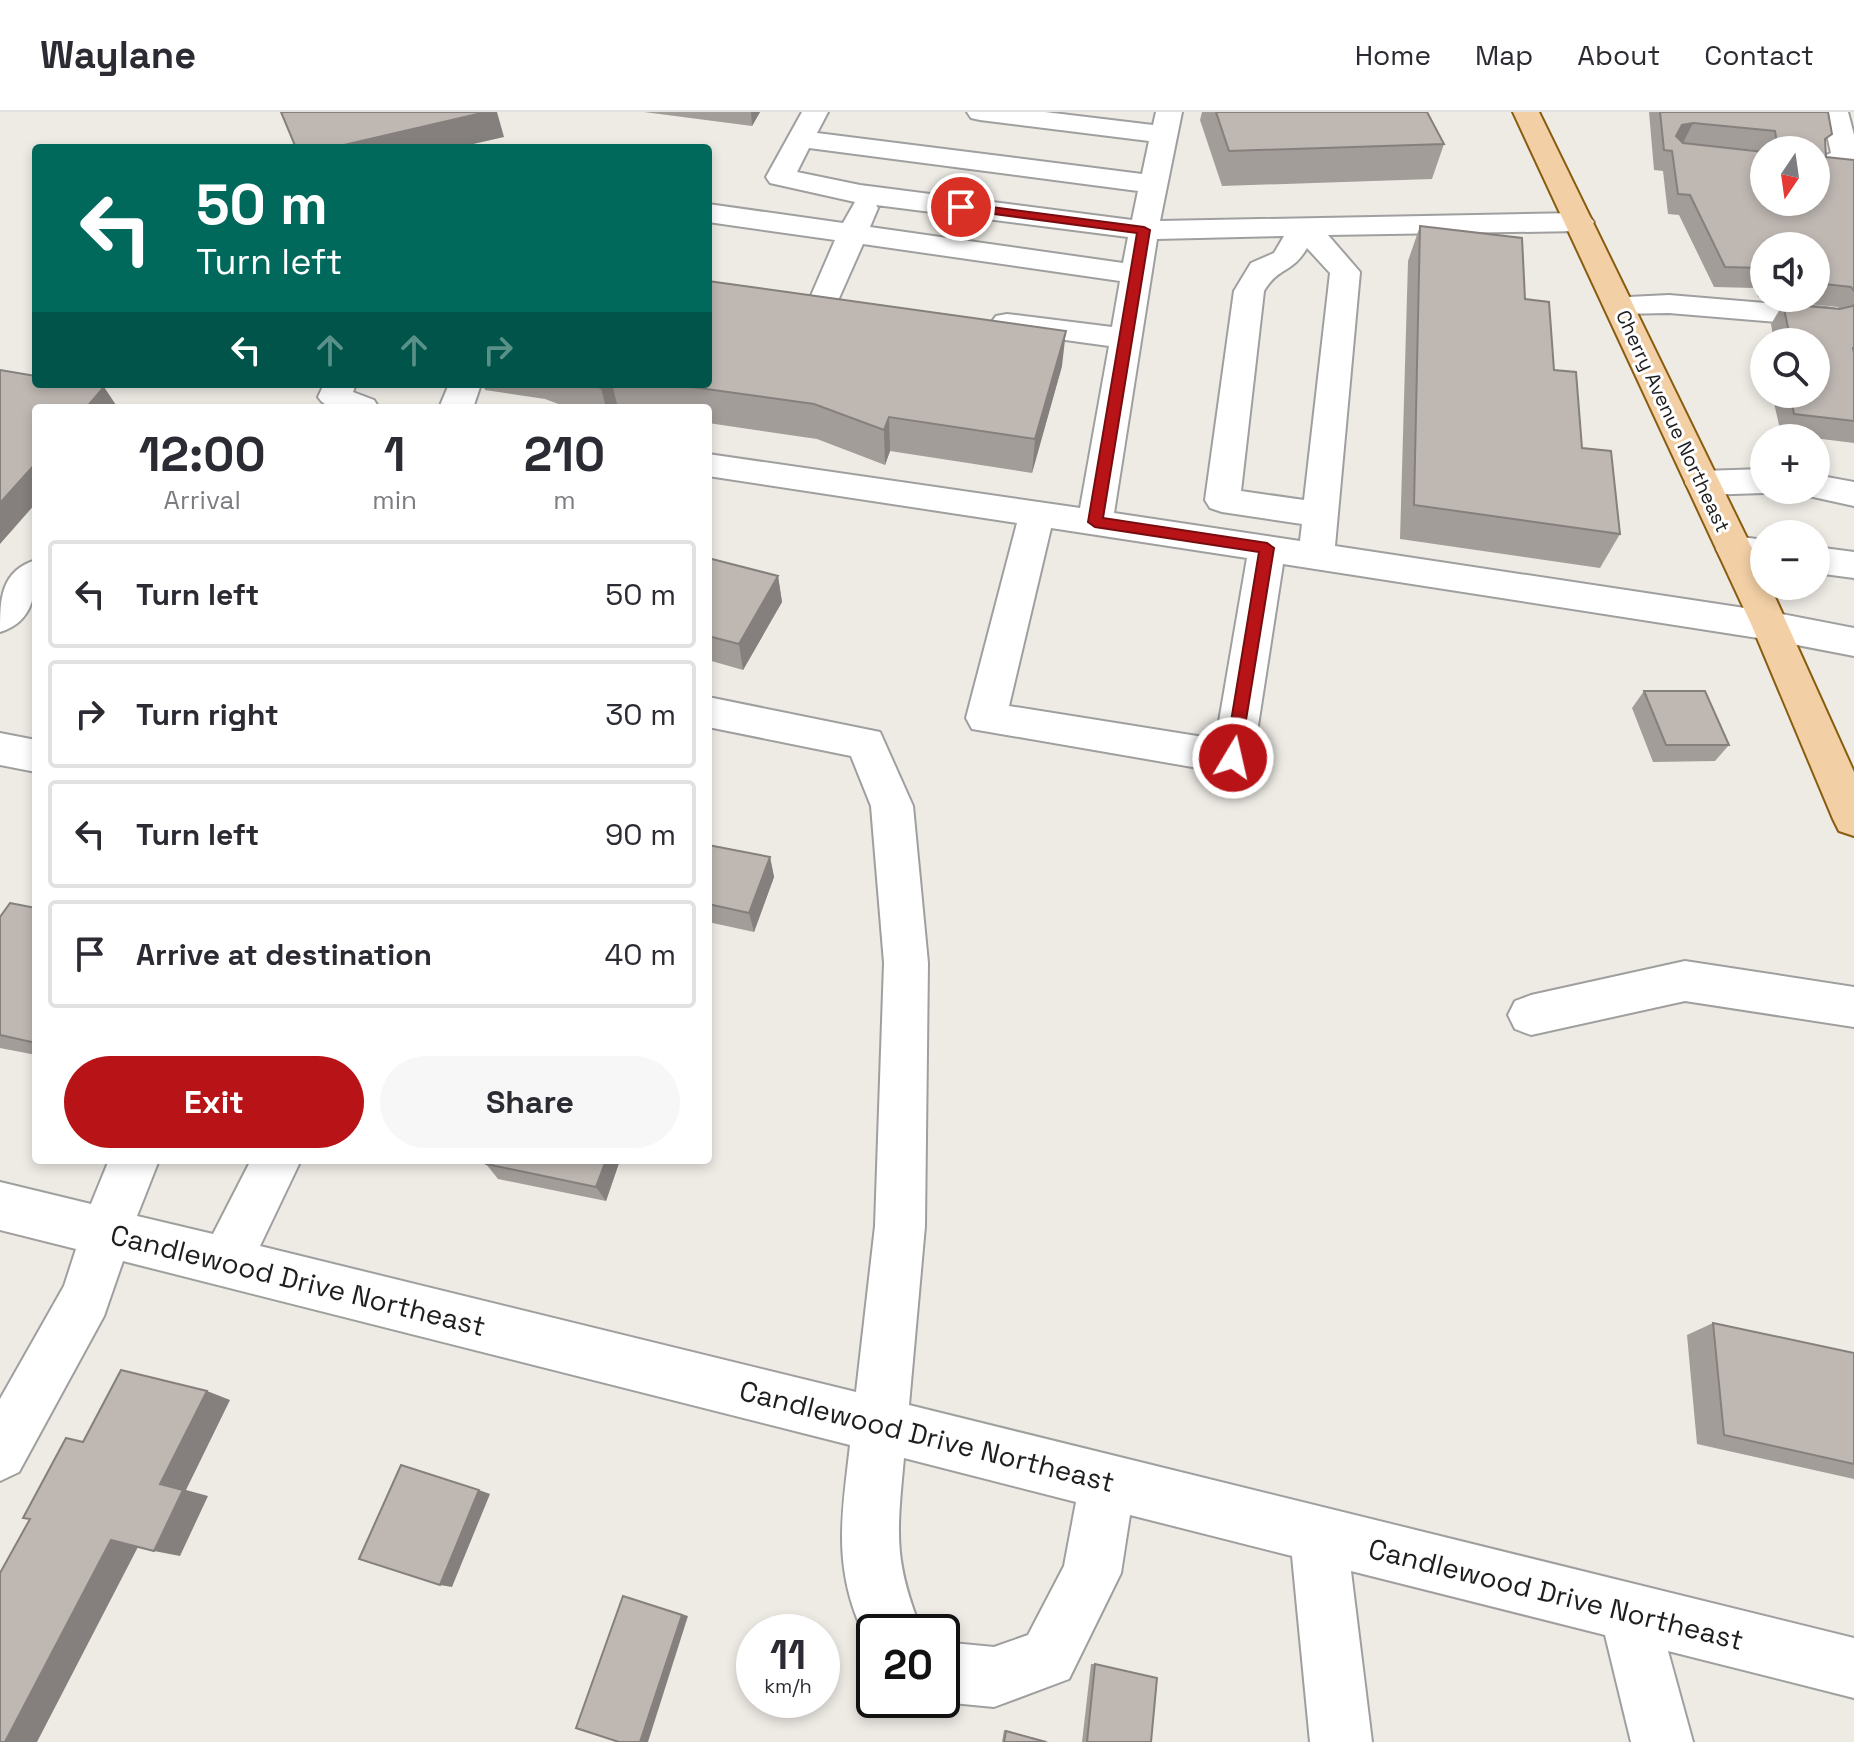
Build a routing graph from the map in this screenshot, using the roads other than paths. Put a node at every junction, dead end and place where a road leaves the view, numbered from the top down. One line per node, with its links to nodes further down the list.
1 (815, 112): 6 (street)
2 (980, 112): 5 (street)
3 (1526, 112): 11 (main road, Cherry Avenue Northeast)
4 (1835, 112): 7 (street)
5 (1166, 123): 8 (street)
6 (800, 139): 8 (street); 9 (street)
7 (1830, 165)
8 (1153, 184): 13 (street)
9 (869, 195): 13 (street); 14 (street)
10 (712, 214): 14 (street)
11 (1579, 222): 12 (street); 17 (main road, Cherry Avenue Northeast)
12 (1304, 227): 13 (street); 29 (street); 29 (street)
13 (1144, 230): 15 (street)
14 (853, 234): 15 (street); 16 (street)
15 (1137, 274): 20 (street)
16 (826, 298)
17 (1619, 305): 18 (street); 25 (main road, Cherry Avenue Northeast)
18 (1826, 317)
19 (976, 319): 20 (street)
20 (1127, 339): 30 (street)
21 (338, 388): 22 (street)
22 (352, 404)
23 (712, 466): 28 (street)
24 (1750, 481): 25 (street)
25 (1702, 483): 32 (main road, Cherry Avenue Northeast)
26 (1830, 490): 27 (street)
27 (1854, 494)
28 (1037, 513): 30 (street); 31 (street)
29 (1320, 515): 33 (street)
30 (1095, 522): 31 (street)
31 (1267, 548): 33 (street)
32 (1749, 551): 38 (main road, Cherry Avenue Northeast)
33 (1316, 556): 38 (street)
34 (1830, 562): 35 (street)
35 (1854, 565)
36 (32, 578): 37 (street)
37 (0, 618)
38 (1771, 626): 39 (street); 43 (main road, Cherry Avenue Northeast)
39 (1854, 642)
40 (712, 713): 51 (street)
41 (0, 749): 42 (street)
42 (32, 755)
43 (1854, 819)
44 (1854, 1007): 45 (street)
45 (1531, 1015)
46 (133, 1164): 49 (street)
47 (275, 1164): 50 (street)
48 (0, 1206): 49 (street, Candlewood Drive Northeast)
49 (108, 1232): 50 (street, Candlewood Drive Northeast); 52 (street)
50 (226, 1261): 51 (street, Candlewood Drive Northeast)
51 (879, 1424): 53 (street, Candlewood Drive Northeast); 56 (street)
52 (0, 1453)
53 (1107, 1481): 54 (street, Candlewood Drive Northeast); 58 (street)
54 (1318, 1535): 55 (street, Candlewood Drive Northeast); 59 (street)
55 (1628, 1612): 57 (street, Candlewood Drive Northeast); 60 (street)
56 (884, 1614)
57 (1854, 1668)
58 (960, 1674)
59 (1341, 1742)
60 (1662, 1742)

